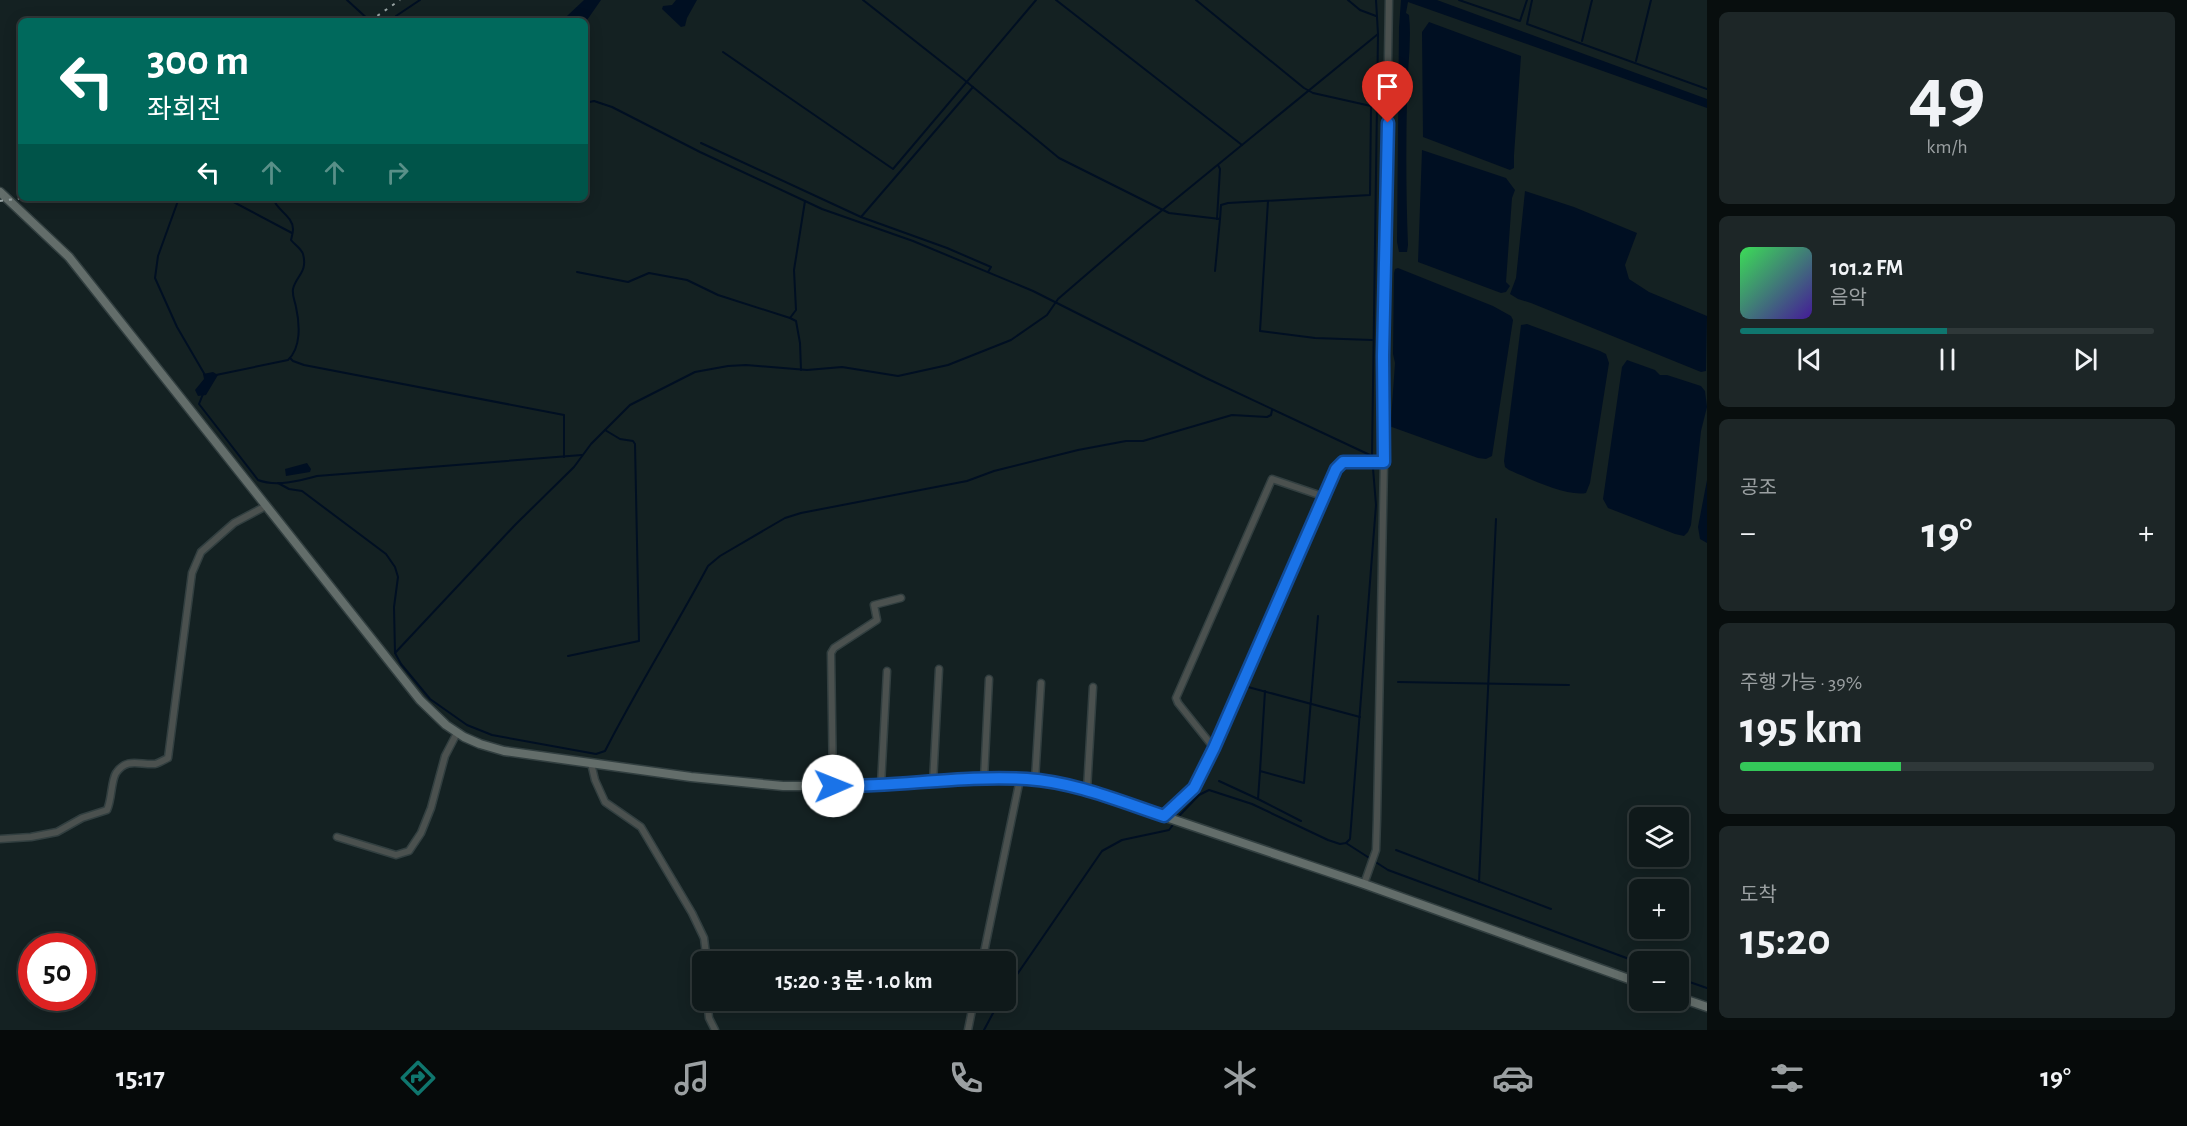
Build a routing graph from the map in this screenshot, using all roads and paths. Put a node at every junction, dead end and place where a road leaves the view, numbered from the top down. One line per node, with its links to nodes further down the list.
1 (1389, 0): 3 (street)
2 (0, 192): 5 (main road)
3 (1384, 462): 4 (street); 25 (street)
4 (1325, 497): 13 (street); 13 (street)
5 (266, 506): 12 (main road); 24 (street)
6 (901, 598): 20 (street)
7 (939, 669): 18 (street)
8 (887, 671): 19 (street)
9 (989, 679): 15 (street)
10 (1041, 683): 17 (street)
11 (1092, 687): 21 (street)
12 (457, 733): 14 (main road); 23 (street)
13 (1214, 748): 22 (street)
14 (591, 763): 20 (main road); 26 (street)
15 (984, 779): 16 (main road); 18 (main road)
16 (1020, 779): 17 (main road); 27 (street)
17 (1035, 780): 21 (main road)
18 (933, 783): 19 (main road)
19 (881, 785): 20 (main road)
20 (833, 786)
21 (1087, 790): 22 (main road)
22 (1164, 816): 25 (main road)
23 (337, 837)
24 (0, 839)
25 (1364, 884): 28 (main road)
26 (706, 951)
27 (984, 951)
28 (1629, 979)
29 (1689, 1001): 30 (main road)
30 (1707, 1007)
31 (708, 1011): 33 (street)
32 (972, 1011): 34 (street)
33 (715, 1030)
34 (968, 1030)

